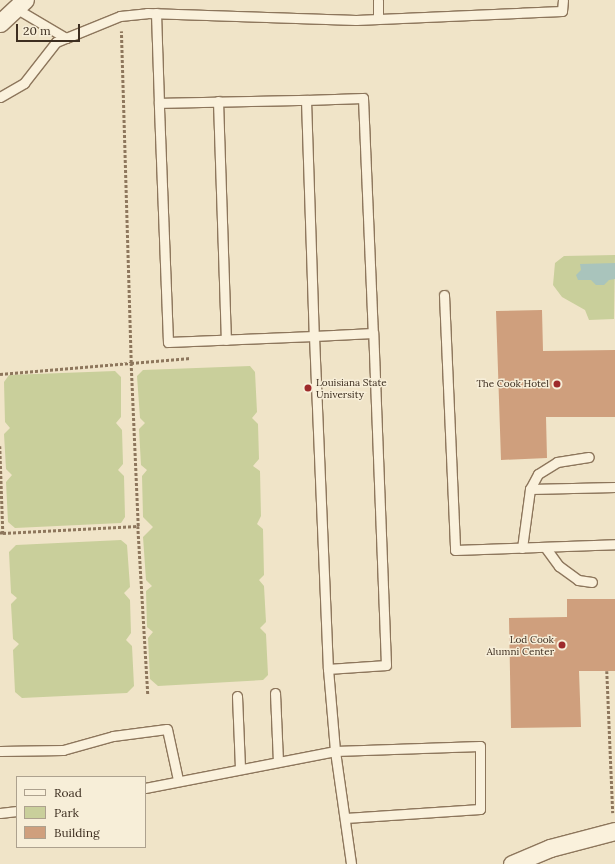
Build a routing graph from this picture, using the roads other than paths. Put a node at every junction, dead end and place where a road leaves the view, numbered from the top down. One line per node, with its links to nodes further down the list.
1 (378, 0): 5 (lane)
2 (563, 0): 5 (lane)
3 (21, 4): 6 (street); 7 (lane)
4 (156, 14): 5 (lane); 7 (lane); 11 (lane)
5 (378, 19)
6 (0, 23)
7 (66, 38): 8 (lane)
8 (0, 97)
9 (306, 100): 10 (lane); 13 (lane); 14 (lane)
10 (218, 101): 11 (lane); 15 (lane)
11 (159, 103): 15 (lane)
12 (444, 295): 21 (lane)
13 (373, 332): 14 (lane); 23 (lane)
14 (314, 336): 15 (lane); 23 (lane)
15 (226, 340)
16 (589, 457): 18 (lane)
17 (615, 487): 18 (lane)
18 (530, 489): 21 (lane)
19 (615, 544): 20 (lane)
20 (545, 547): 21 (lane); 22 (lane)
21 (522, 548)
22 (592, 582)
23 (328, 669): 27 (lane)
24 (275, 693): 28 (lane)
25 (237, 696): 29 (lane)
26 (0, 751): 30 (lane)
27 (335, 751): 28 (lane); 34 (lane); 34 (lane)
28 (278, 761): 29 (lane)
29 (240, 768): 30 (lane)
30 (178, 780): 31 (lane)
31 (146, 788)
32 (16, 811): 33 (lane)
33 (0, 814)
34 (345, 818): 36 (lane)
35 (614, 823): 37 (street)
36 (351, 864)
37 (512, 864)

